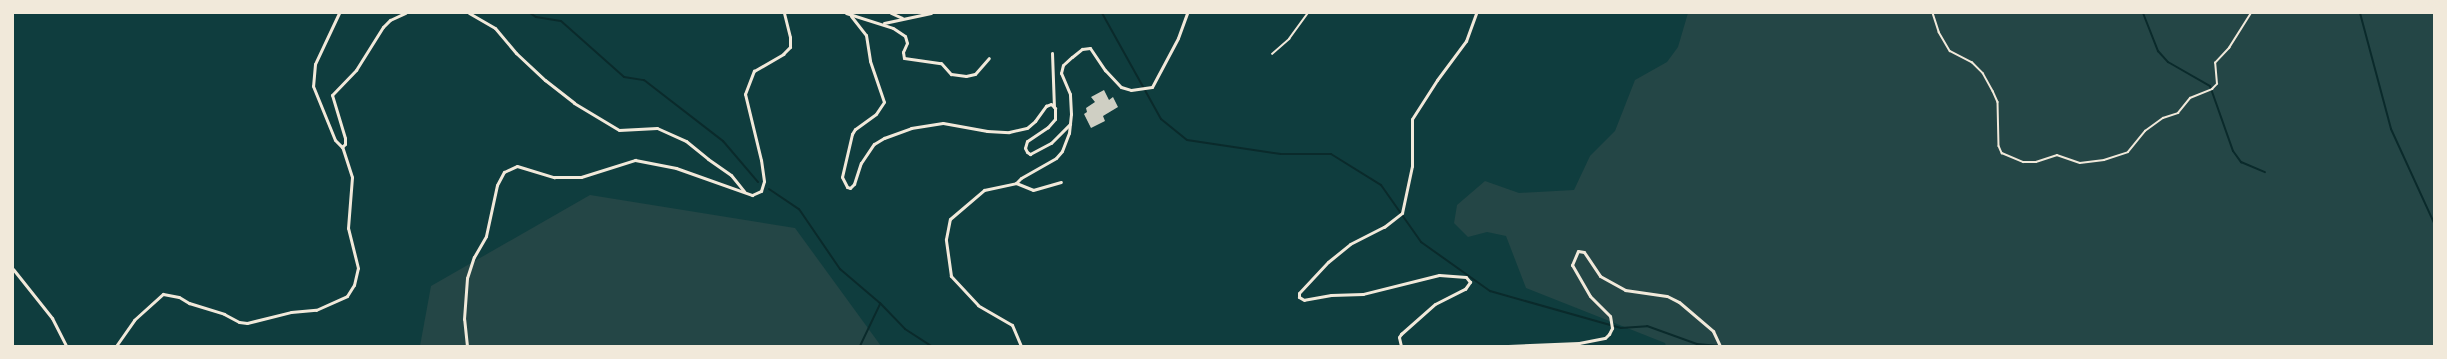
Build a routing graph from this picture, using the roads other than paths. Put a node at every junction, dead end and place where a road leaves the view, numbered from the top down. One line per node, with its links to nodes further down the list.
1 (339, 13): 17 (street)
2 (405, 13): 17 (street)
3 (469, 13): 20 (street)
4 (784, 13): 20 (street)
5 (846, 13): 10 (street)
6 (891, 13): 11 (street)
7 (931, 13): 11 (street)
8 (1187, 13): 16 (street)
9 (1476, 13): 26 (street)
10 (851, 16): 12 (street); 15 (street)
11 (902, 18): 12 (street)
12 (884, 24): 14 (street)
13 (1052, 53): 15 (street)
14 (989, 58)
15 (1054, 107): 16 (street)
16 (1070, 124): 19 (street)
17 (342, 147): 23 (street)
18 (1061, 182): 19 (street)
19 (1016, 183): 25 (street)
20 (744, 192): 24 (street)
21 (13, 269): 22 (street)
22 (66, 346)
23 (116, 346)
24 (467, 346)
25 (1021, 346)
26 (1401, 346)
27 (1508, 346): 28 (street)
28 (1720, 346)

